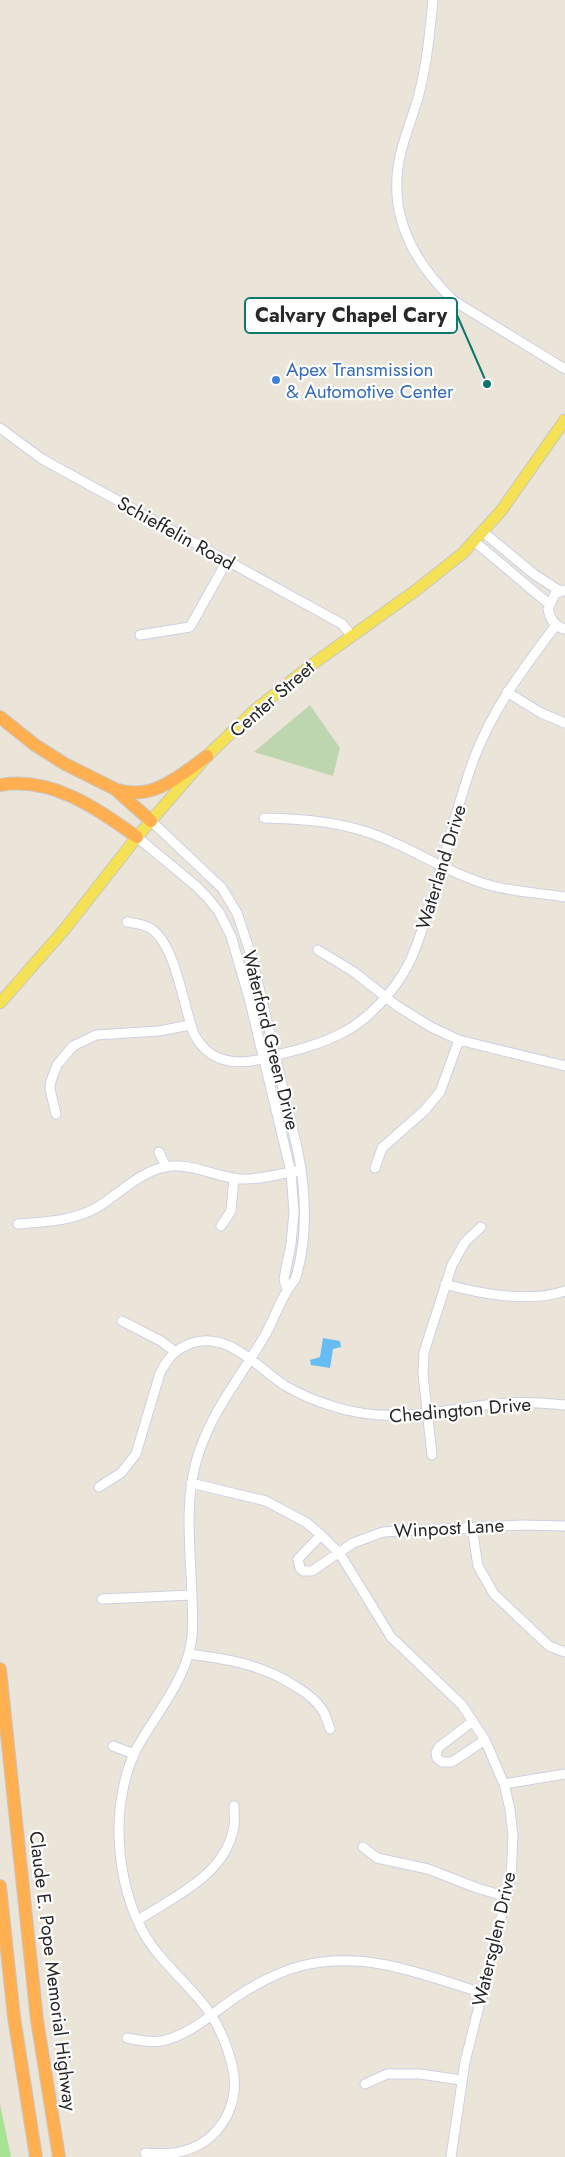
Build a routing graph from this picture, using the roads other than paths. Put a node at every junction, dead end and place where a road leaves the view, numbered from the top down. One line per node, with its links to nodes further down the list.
1 (433, 0): 2 (street)
2 (565, 369)
3 (565, 420): 5 (main road, Center Street)
4 (0, 428): 7 (street, Schieffelin Road)
5 (483, 532): 6 (main road, Center Street); 8 (street)
6 (474, 541): 9 (street); 12 (main road, Center Street)
7 (227, 561): 11 (street); 12 (street, Schieffelin Road)
8 (562, 590): 9 (street)
9 (549, 604): 10 (street)
10 (561, 627): 13 (street, Waterland Drive)
11 (140, 636)
12 (352, 636): 16 (main road, Center Street)
13 (507, 692): 15 (street); 22 (street, Waterland Drive)
14 (0, 717): 18 (highway)
15 (565, 723)
16 (207, 756): 18 (highway); 20 (main road, Center Street)
17 (0, 785): 21 (highway)
18 (115, 789): 20 (highway)
19 (264, 818): 22 (street)
20 (151, 821): 21 (main road, Center Street); 30 (street, Waterford Green Drive)
21 (137, 837): 27 (main road, Center Street); 31 (street, Waterford Green Drive)
22 (442, 865): 23 (street); 26 (street, Waterland Drive)
23 (565, 897)
24 (127, 922): 28 (street, Waterland Drive)
25 (318, 950): 26 (street)
26 (384, 997): 29 (street); 30 (street, Waterland Drive)
27 (0, 1003)
28 (190, 1025): 31 (street, Waterland Drive); 33 (street)
29 (459, 1040): 32 (street); 36 (street)
30 (275, 1056): 31 (street, Waterland Drive); 37 (street, Waterford Green Drive)
31 (264, 1058): 38 (street, Waterford Green Drive)
32 (565, 1066)
33 (56, 1114)
34 (160, 1152): 35 (street)
35 (166, 1167): 39 (street); 40 (street)
36 (375, 1168)
37 (302, 1170): 38 (street); 44 (street, Waterford Green Drive)
38 (291, 1172): 39 (street); 44 (street, Waterford Green Drive)
39 (234, 1178): 41 (street)
40 (18, 1224)
41 (221, 1226)
42 (480, 1227): 43 (street)
43 (445, 1284): 45 (street); 50 (street)
44 (287, 1290): 48 (street, Waterford Green Drive)
45 (565, 1291)
46 (122, 1321): 47 (street)
47 (174, 1352): 48 (street, Chedington Drive); 53 (street)
48 (250, 1359): 50 (street, Chedington Drive); 52 (street, Waterford Green Drive)
49 (565, 1405): 50 (street, Chedington Drive)
50 (427, 1414): 51 (street)
51 (432, 1455)
52 (191, 1483): 56 (street, Watersglen Drive); 58 (street, Waterford Green Drive)
53 (99, 1487)
54 (565, 1526): 55 (street, Winpost Lane)
55 (472, 1528): 57 (street, Winpost Lane); 60 (street)
56 (321, 1535): 57 (street, Watersglen Drive); 57 (street, Winpost Lane)
57 (340, 1554): 63 (street, Watersglen Drive)
58 (192, 1595): 59 (street); 61 (street, Waterford Green Drive)
59 (102, 1599)
60 (565, 1652)
61 (189, 1654): 64 (street); 67 (street, Waterford Green Drive)
62 (0, 1669): 82 (highway, Claude E. Pope Memorial Highway)
63 (473, 1721): 65 (street, Watersglen Drive); 65 (street)
64 (330, 1729)
65 (485, 1740): 69 (street, Watersglen Drive)
66 (113, 1746): 67 (street)
67 (134, 1754): 74 (street, Waterford Green Drive)
68 (565, 1774): 69 (street)
69 (504, 1784): 73 (street, Watersglen Drive)
70 (234, 1806): 74 (street)
71 (363, 1848): 73 (street)
72 (0, 1886): 81 (highway)
73 (507, 1897): 75 (street, Watersglen Drive)
74 (138, 1920): 76 (street, Waterford Green Drive)
75 (482, 1993): 76 (street); 78 (street, Watersglen Drive)
76 (212, 2015): 77 (street); 80 (street, Waterford Green Drive)
77 (127, 2038)
78 (461, 2080): 79 (street); 83 (street, Watersglen Drive)
79 (365, 2084)
80 (145, 2153)
81 (36, 2157)
82 (59, 2157)
83 (451, 2157)

